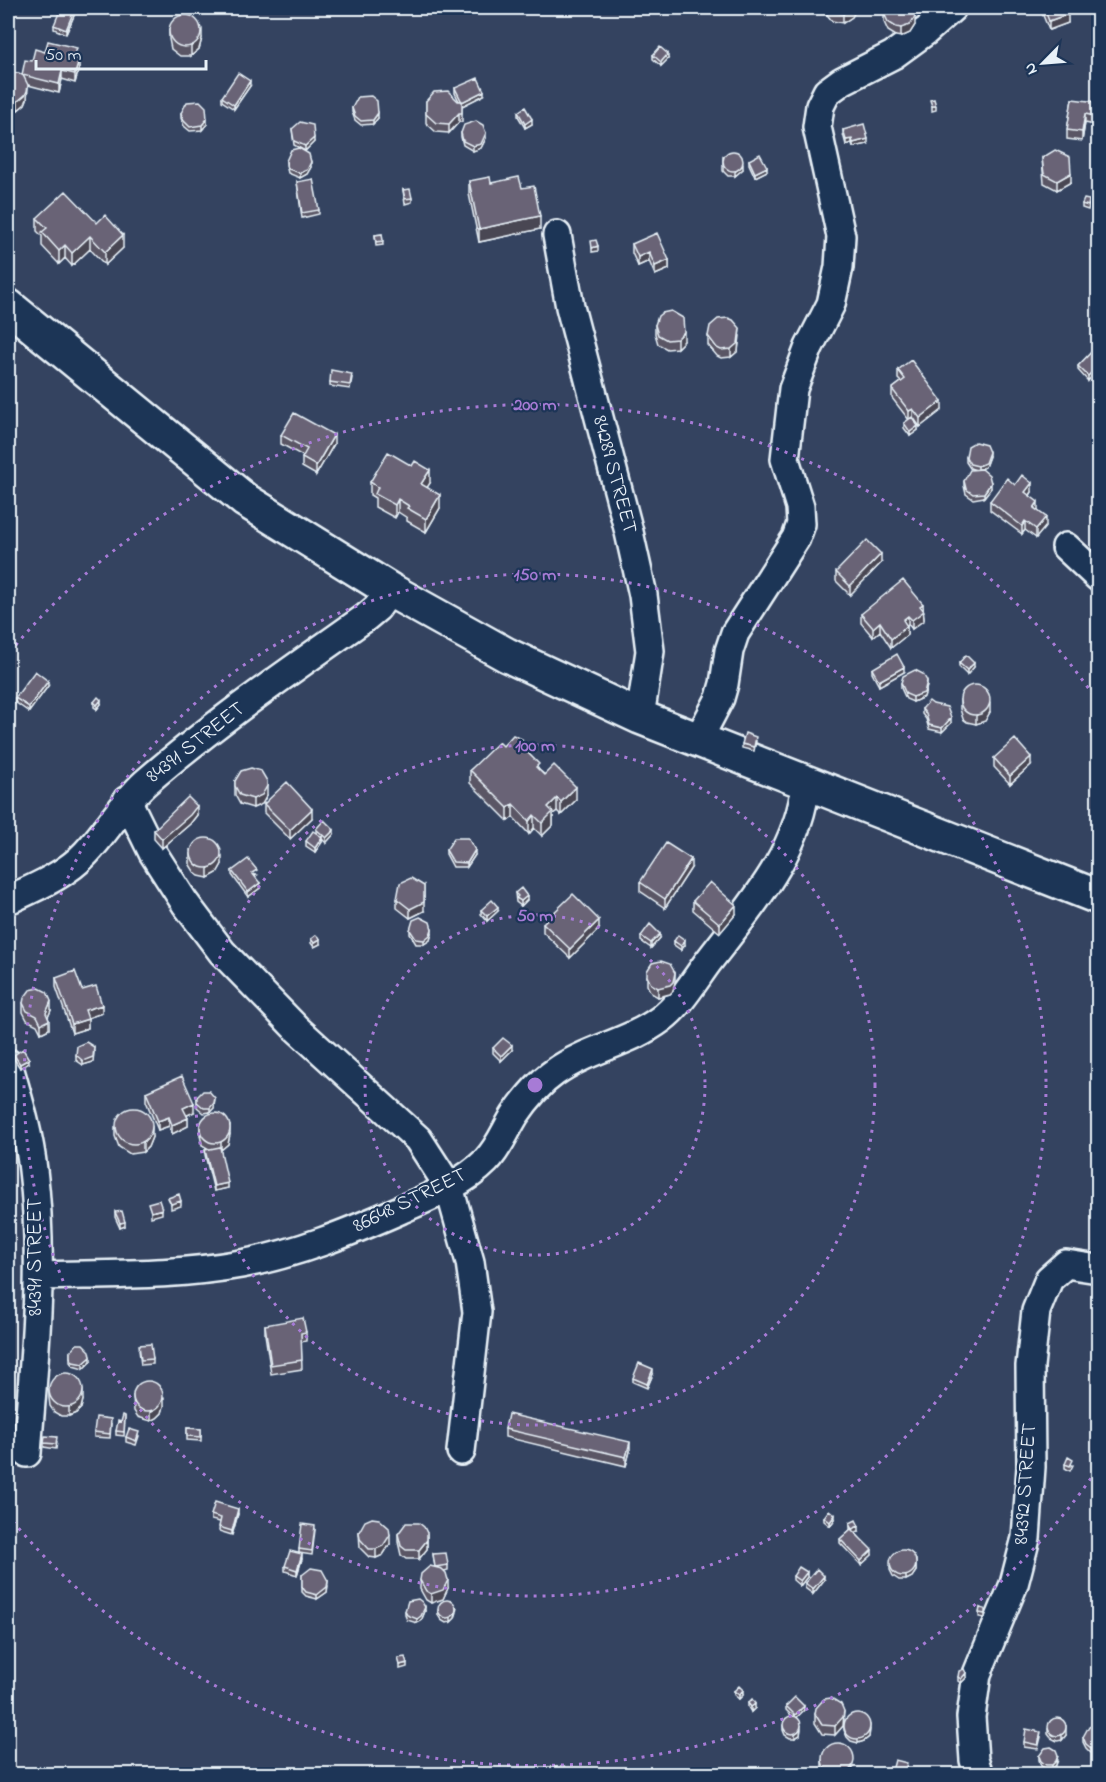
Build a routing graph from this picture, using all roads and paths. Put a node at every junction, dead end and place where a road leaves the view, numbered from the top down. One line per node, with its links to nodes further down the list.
1 (951, 8): 8 (street)
2 (557, 235): 7 (street, 84289 STREET)
3 (8, 306): 6 (street)
4 (1066, 547): 5 (street)
5 (1098, 577)
6 (390, 590): 7 (street); 10 (street, 84391 STREET)
7 (640, 717): 8 (street)
8 (698, 740): 9 (street)
9 (806, 782): 11 (street); 14 (street, 86648 STREET)
10 (127, 800): 12 (street, 84391 STREET); 14 (street)
11 (1098, 897)
12 (8, 900)
13 (8, 1063): 16 (street, 84391 STREET)
14 (448, 1187): 16 (street, 86648 STREET); 17 (street)
15 (1098, 1269): 19 (street, 84392 STREET)
16 (39, 1276): 18 (street, 84391 STREET)
17 (461, 1451)
18 (27, 1453)
19 (978, 1774)

